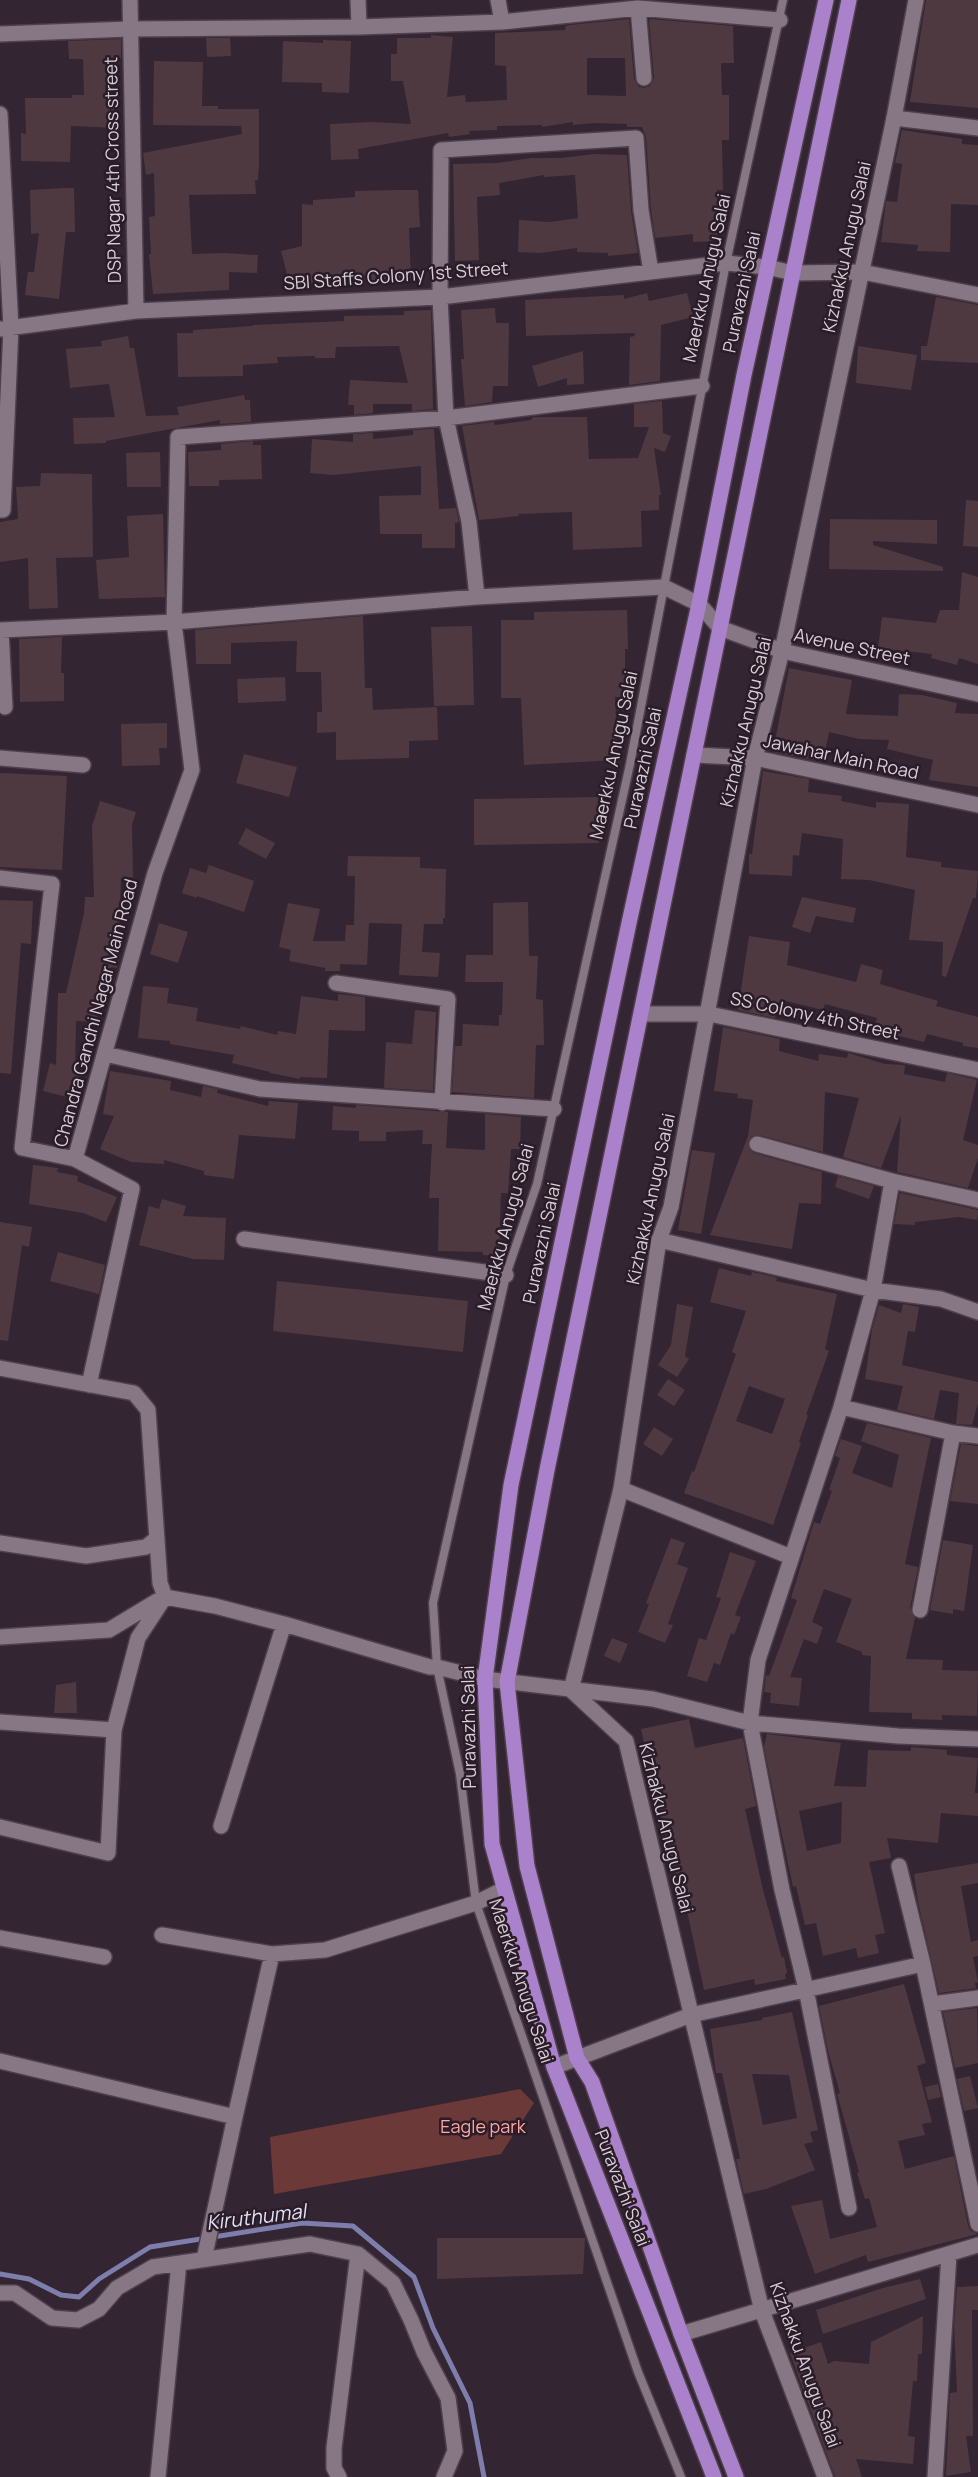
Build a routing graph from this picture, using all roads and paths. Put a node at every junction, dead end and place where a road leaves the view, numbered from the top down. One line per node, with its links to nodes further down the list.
1 (130, 0): 12 (street, DSP Nagar 4th Cross street)
2 (358, 0): 11 (street)
3 (498, 0): 10 (street)
4 (783, 0): 9 (lane, Maerkku Anugu Salai)
5 (826, 0): 19 (main road, Puravazhi Salai)
6 (849, 0): 22 (main road, Puravazhi Salai)
7 (916, 0): 16 (street, Kizhakku Anugu Salai)
8 (638, 8): 9 (street); 10 (street); 14 (street)
9 (780, 20): 18 (lane, Maerkku Anugu Salai)
10 (501, 22): 11 (street)
11 (359, 27): 12 (street)
12 (129, 29): 13 (street); 25 (street, DSP Nagar 4th Cross street)
13 (0, 34)
14 (644, 78)
15 (0, 114): 26 (street)
16 (894, 118): 17 (street); 21 (street, Kizhakku Anugu Salai)
17 (978, 128)
18 (726, 263): 19 (street, SBI Staffs Colony 1st Street); 20 (street, SBI Staffs Colony 1st Street); 27 (lane, Maerkku Anugu Salai)
19 (767, 267): 22 (street, SBI Staffs Colony 1st Street); 32 (main road, Puravazhi Salai)
20 (651, 272): 24 (street, SBI Staffs Colony 1st Street); 24 (street)
21 (862, 272): 22 (street, SBI Staffs Colony 1st Street); 23 (street, SBI Staffs Colony 1st Street); 36 (street, Kizhakku Anugu Salai)
22 (794, 273): 34 (main road, Puravazhi Salai)
23 (978, 295)
24 (440, 297): 25 (street, SBI Staffs Colony 1st Street); 28 (street)
25 (136, 311): 26 (street, SBI Staffs Colony 1st Street)
26 (5, 328): 29 (street)
27 (702, 386): 28 (street); 30 (lane, Maerkku Anugu Salai)
28 (446, 418): 31 (street); 33 (street, Chandra Gandhi Nagar Main Road)
29 (0, 510)
30 (664, 587): 31 (street); 32 (street, Avenue Street); 51 (lane, Maerkku Anugu Salai)
31 (477, 597): 33 (street)
32 (699, 604): 34 (street, Avenue Street); 75 (main road, Puravazhi Salai)
33 (174, 622): 35 (street); 48 (street, Chandra Gandhi Nagar Main Road)
34 (720, 628): 36 (street, Avenue Street); 39 (main road, Puravazhi Salai)
35 (0, 630): 38 (street)
36 (782, 651): 37 (street, Avenue Street); 41 (street, Kizhakku Anugu Salai)
37 (978, 694)
38 (5, 707)
39 (694, 755): 41 (street, Jawahar Main Road); 46 (main road, Puravazhi Salai)
40 (0, 758): 42 (street)
41 (755, 758): 43 (street, Jawahar Main Road); 47 (street, Kizhakku Anugu Salai)
42 (83, 765)
43 (978, 805)
44 (0, 878): 53 (street)
45 (336, 983): 50 (street)
46 (642, 1014): 47 (street, SS Colony 4th Street); 76 (main road, Puravazhi Salai)
47 (709, 1014): 49 (street, SS Colony 4th Street); 57 (street, Kizhakku Anugu Salai)
48 (105, 1054): 50 (street); 53 (street, Chandra Gandhi Nagar Main Road)
49 (978, 1070)
50 (442, 1103): 51 (street)
51 (554, 1109): 58 (lane, Maerkku Anugu Salai)
52 (757, 1144): 54 (street)
53 (75, 1159): 62 (street, Chandra Gandhi Nagar Main Road)
54 (892, 1181): 55 (street); 59 (street)
55 (978, 1200)
56 (244, 1239): 58 (street)
57 (659, 1240): 59 (street); 66 (street, Kizhakku Anugu Salai)
58 (506, 1275): 74 (lane, Maerkku Anugu Salai)
59 (873, 1290): 60 (street); 63 (street)
60 (978, 1312)
61 (0, 1368): 62 (street)
62 (89, 1385): 67 (street)
63 (841, 1407): 64 (street); 69 (street)
64 (953, 1433): 65 (street); 71 (street)
65 (978, 1436)
66 (621, 1489): 69 (street); 77 (street, Kizhakku Anugu Salai)
67 (157, 1538): 68 (street); 70 (street)
68 (0, 1543)
69 (791, 1557): 79 (street)
70 (165, 1597): 72 (street); 73 (street); 80 (street)
71 (920, 1610)
72 (284, 1624): 74 (street); 82 (street)
73 (0, 1637)
74 (437, 1667): 75 (street); 86 (lane, Maerkku Anugu Salai)
75 (485, 1679): 76 (street); 85 (main road, Puravazhi Salai)
76 (507, 1682): 77 (street); 96 (main road, Puravazhi Salai)
77 (571, 1690): 79 (street); 95 (street, Kizhakku Anugu Salai)
78 (0, 1722): 80 (street)
79 (750, 1724): 81 (street); 92 (street)
80 (114, 1730): 83 (street)
81 (978, 1739)
82 (221, 1826)
83 (0, 1827)
84 (899, 1866): 91 (street)
85 (504, 1888): 86 (street); 98 (main road, Puravazhi Salai)
86 (476, 1903): 89 (street); 113 (lane, Maerkku Anugu Salai)
87 (162, 1935): 89 (street)
88 (0, 1938): 90 (street)
89 (272, 1954): 99 (street)
90 (104, 1957)
91 (923, 1964): 92 (street); 94 (street)
92 (806, 1989): 95 (street); 100 (street)
93 (978, 1998): 94 (street)
94 (932, 2004): 101 (street)
95 (691, 2016): 96 (street); 108 (street, Kizhakku Anugu Salai)
96 (577, 2058): 98 (street); 109 (main road, Puravazhi Salai)
97 (0, 2061): 99 (street)
98 (554, 2067): 114 (main road, Puravazhi Salai)
99 (235, 2117): 105 (street)
100 (849, 2208)
101 (978, 2224)
102 (978, 2245): 104 (street)
103 (357, 2254): 105 (street); 111 (street); 112 (street)
104 (949, 2254): 108 (street); 117 (street)
105 (204, 2259): 106 (street)
106 (179, 2263): 107 (street); 110 (street)
107 (0, 2293)
108 (762, 2311): 109 (street); 116 (street, Kizhakku Anugu Salai)
109 (681, 2334): 115 (main road, Puravazhi Salai)
110 (158, 2477)
111 (339, 2477)
112 (444, 2477)
113 (681, 2477)
114 (714, 2477)
115 (736, 2477)
116 (825, 2477)
117 (935, 2477)

